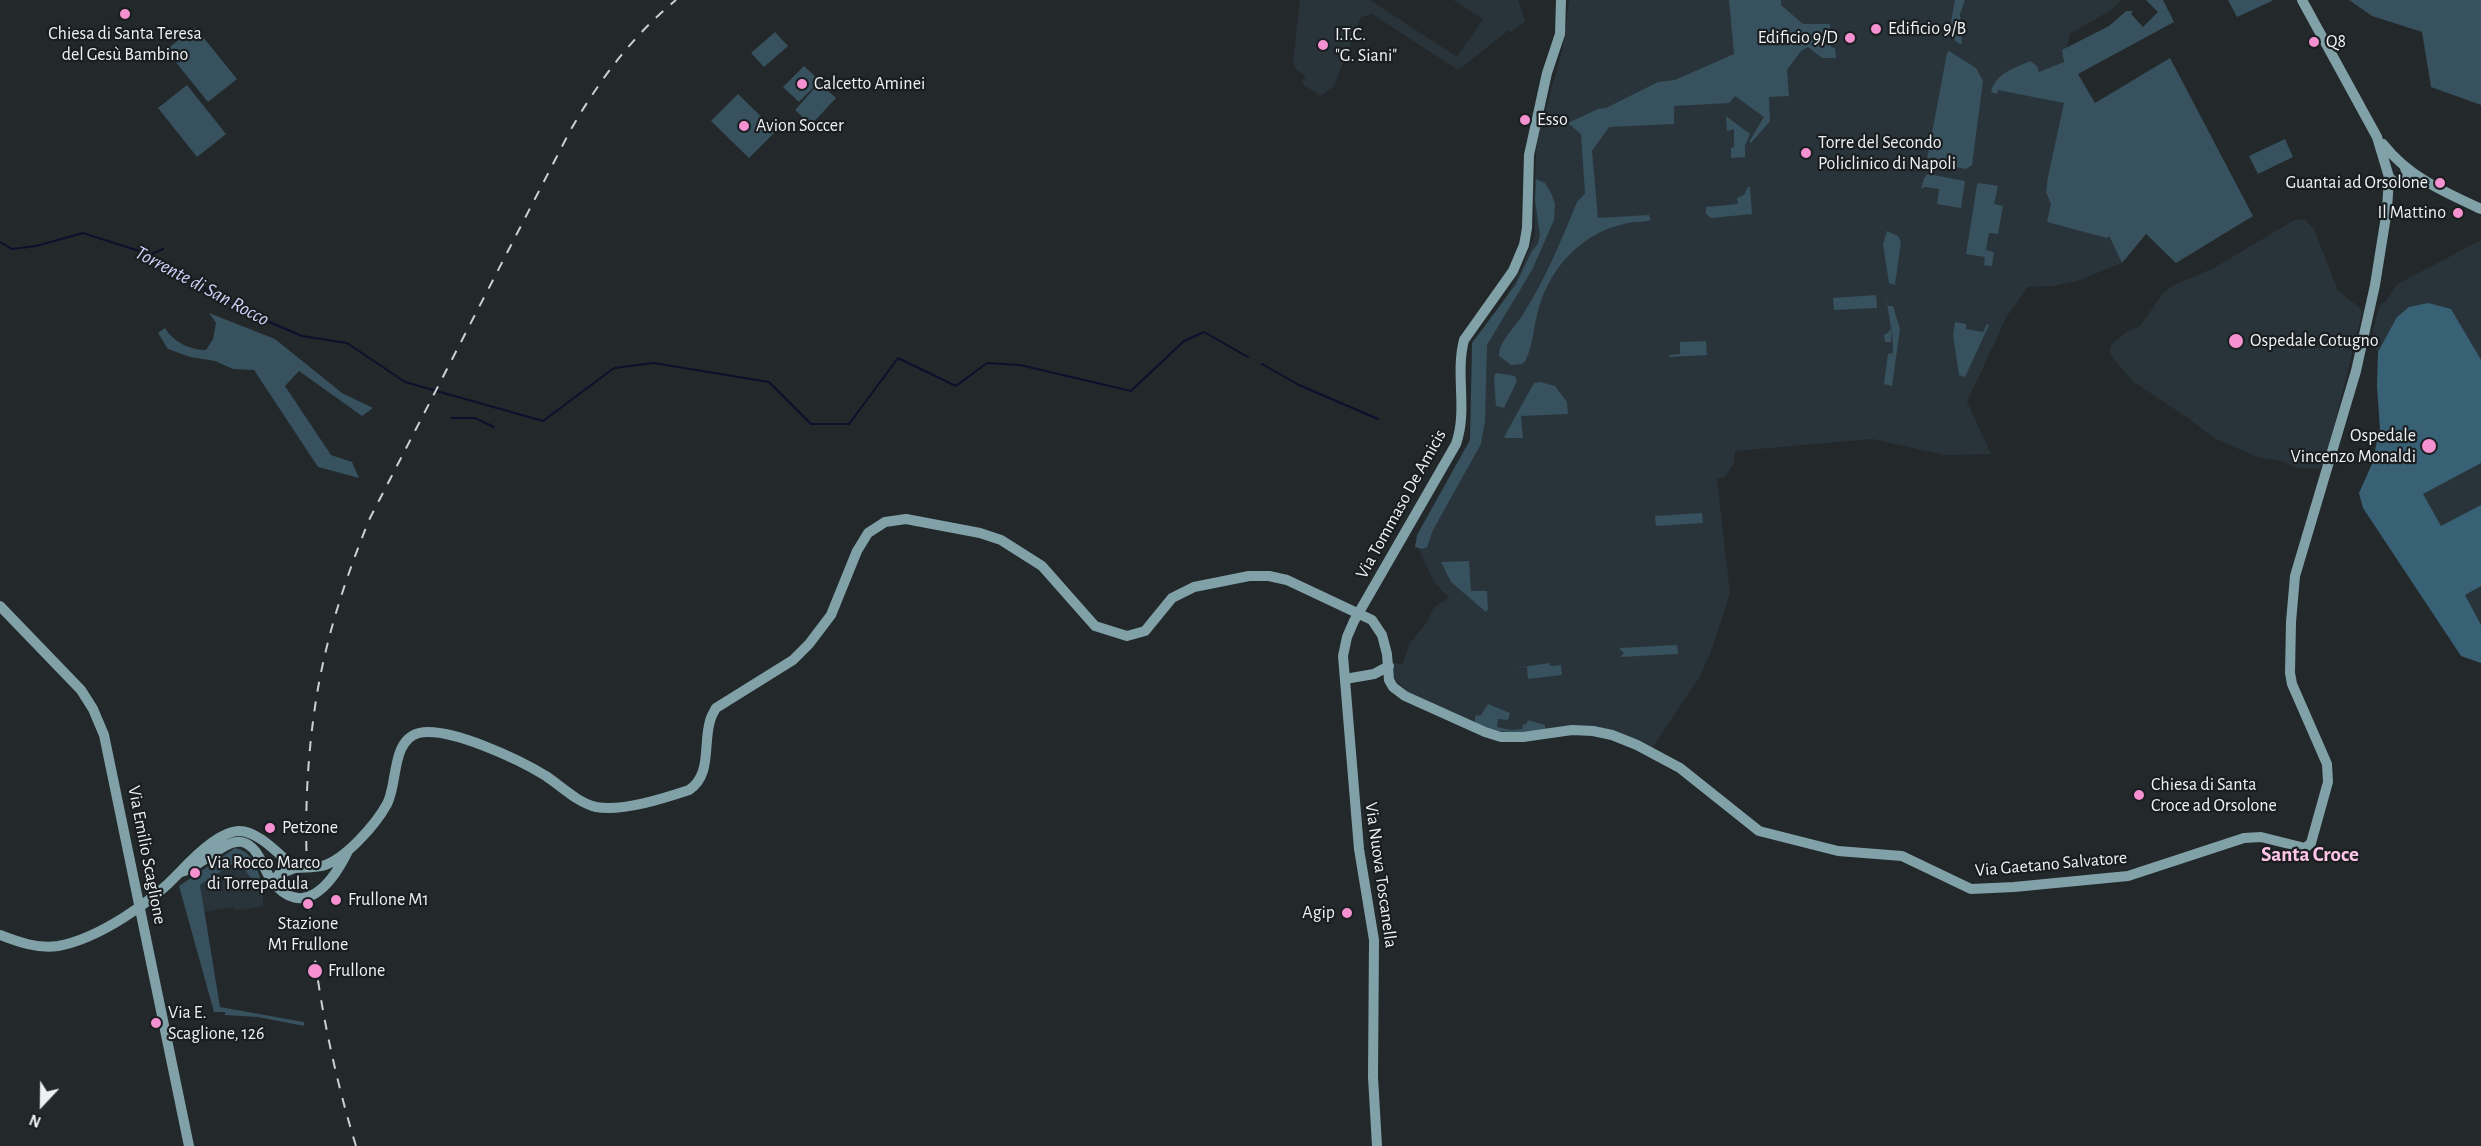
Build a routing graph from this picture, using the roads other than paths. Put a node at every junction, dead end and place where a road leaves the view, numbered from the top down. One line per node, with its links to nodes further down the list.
1 (1561, 0): 11 (main road, Via Tommaso De Amicis)
2 (2302, 0): 3 (main road)
3 (2377, 137): 4 (main road); 5 (main road)
4 (2403, 166): 5 (main road); 6 (main road); 7 (main road)
5 (2388, 175): 6 (main road); 9 (main road)
6 (2402, 182): 7 (main road); 9 (main road)
7 (2427, 183): 8 (main road)
8 (2481, 209)
9 (2387, 210): 12 (main road, Via Gaetano Salvatore)
10 (0, 606): 18 (main road, Via Emilio Scaglione)
11 (1359, 612): 12 (main road, Via Gaetano Salvatore); 13 (main road, Via Nuova Toscanella); 14 (main road)
12 (1389, 666): 13 (main road)
13 (1345, 679): 21 (main road, Via Nuova Toscanella)
14 (348, 850): 15 (main road); 17 (main road)
15 (295, 868): 16 (main road); 17 (main road)
16 (180, 872): 17 (main road); 18 (main road)
17 (273, 882)
18 (140, 906): 19 (main road); 20 (main road, Via Emilio Scaglione)
19 (0, 935)
20 (189, 1146)
21 (1377, 1146)

